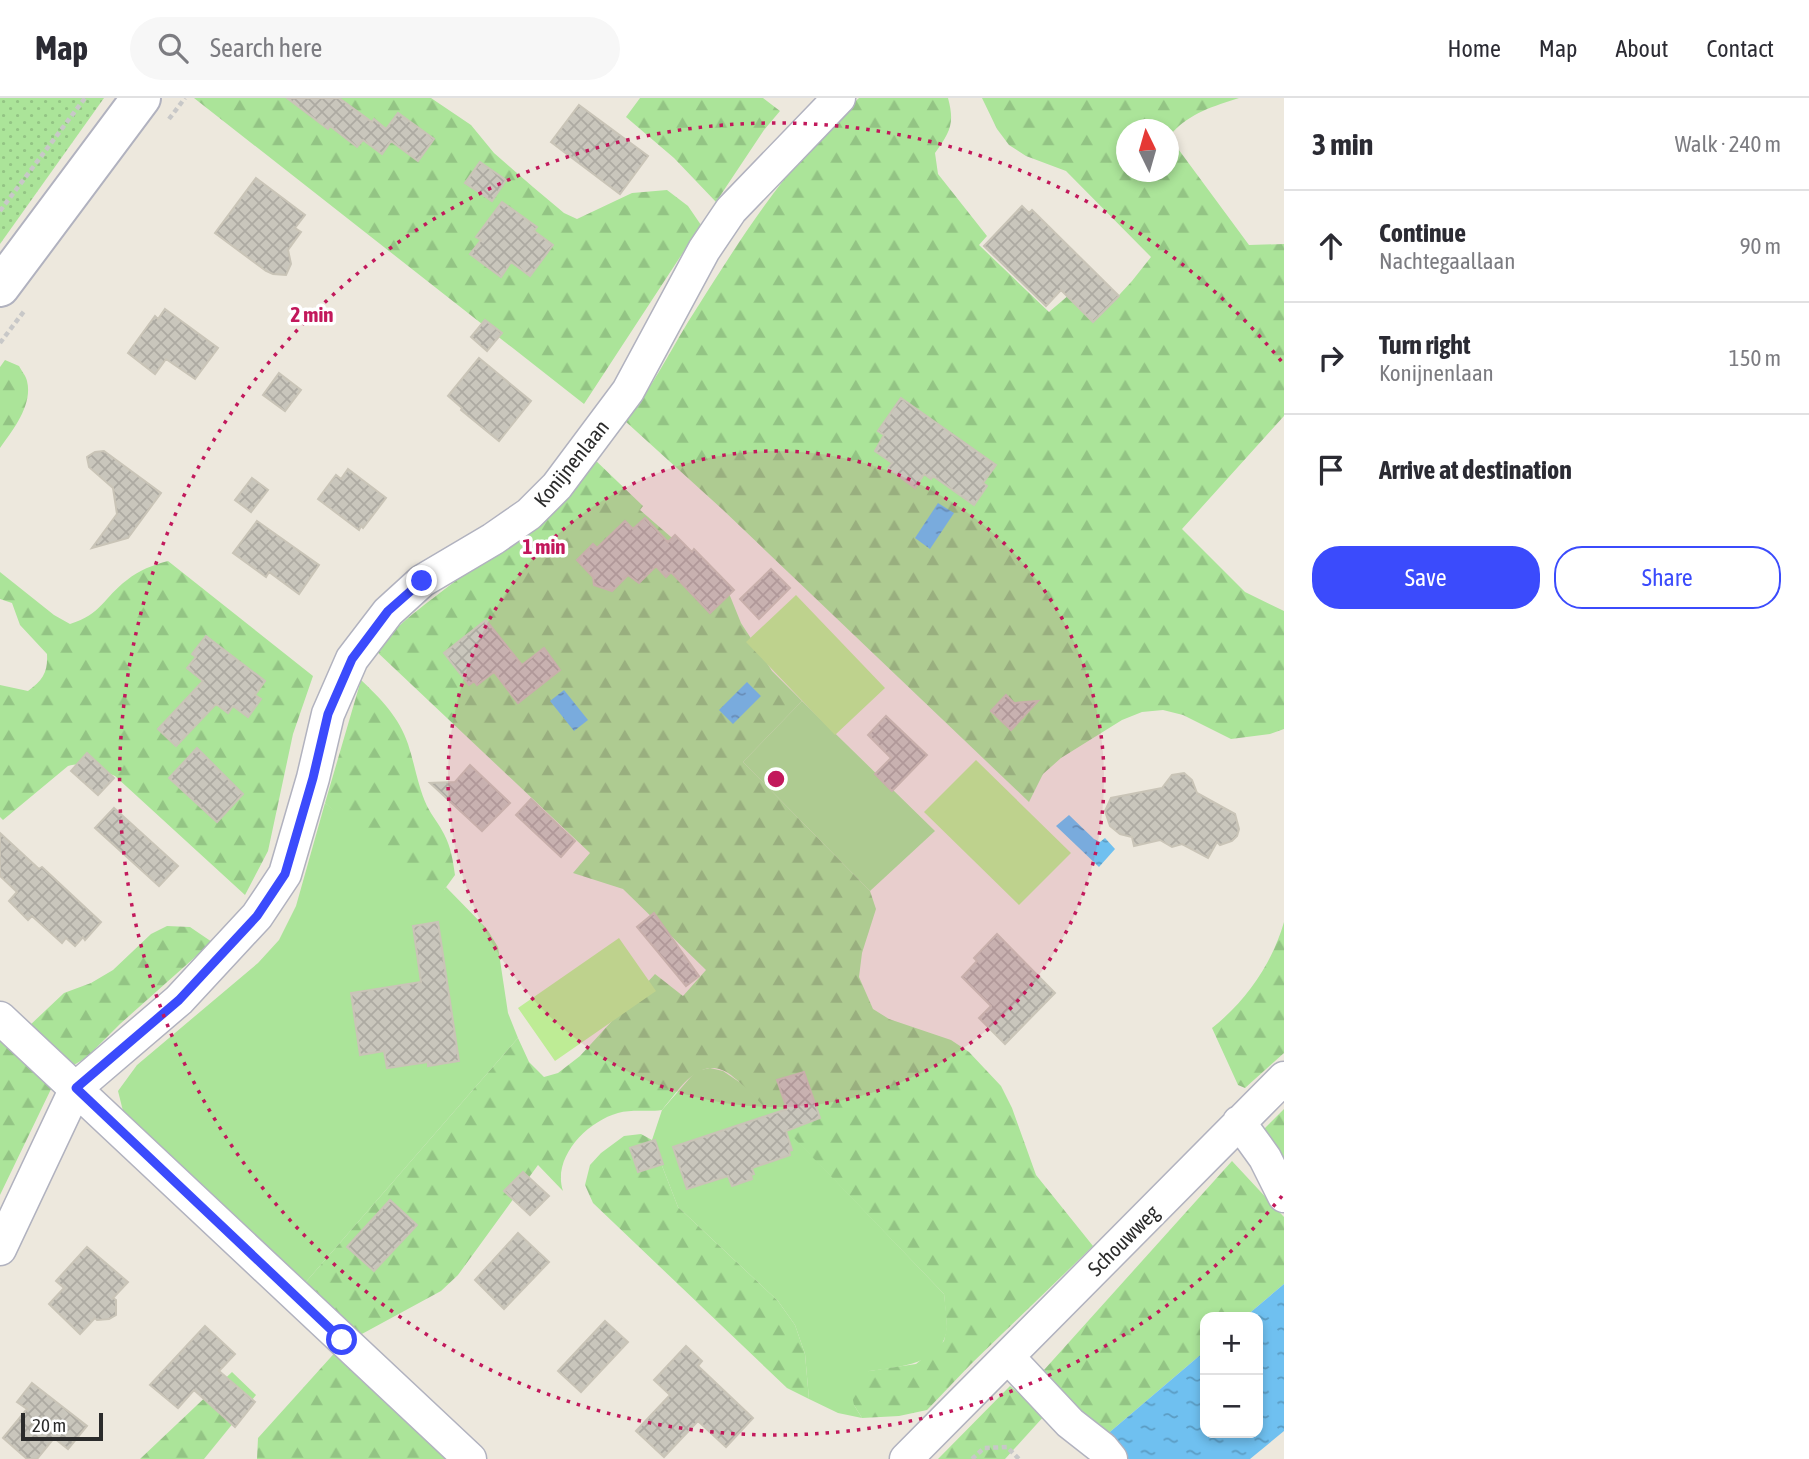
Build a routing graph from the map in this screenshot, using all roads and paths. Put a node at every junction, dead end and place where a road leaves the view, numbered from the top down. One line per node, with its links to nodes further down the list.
1 (85, 98): 4 (path)
2 (141, 98): 5 (street)
3 (839, 98): 8 (street, Konijnenlaan)
4 (0, 211)
5 (0, 287)
6 (0, 1018): 8 (street)
7 (1284, 1078): 9 (street, Schouwweg)
8 (76, 1088): 11 (street, Konijnenlaan); 13 (street)
9 (1239, 1122): 10 (street); 12 (street, Schouwweg)
10 (1284, 1196)
11 (0, 1249)
12 (1008, 1357): 14 (street, Schouwweg); 17 (street)
13 (470, 1459)
14 (906, 1459)
15 (972, 1459): 16 (path)
16 (1019, 1459)
17 (1111, 1459)

